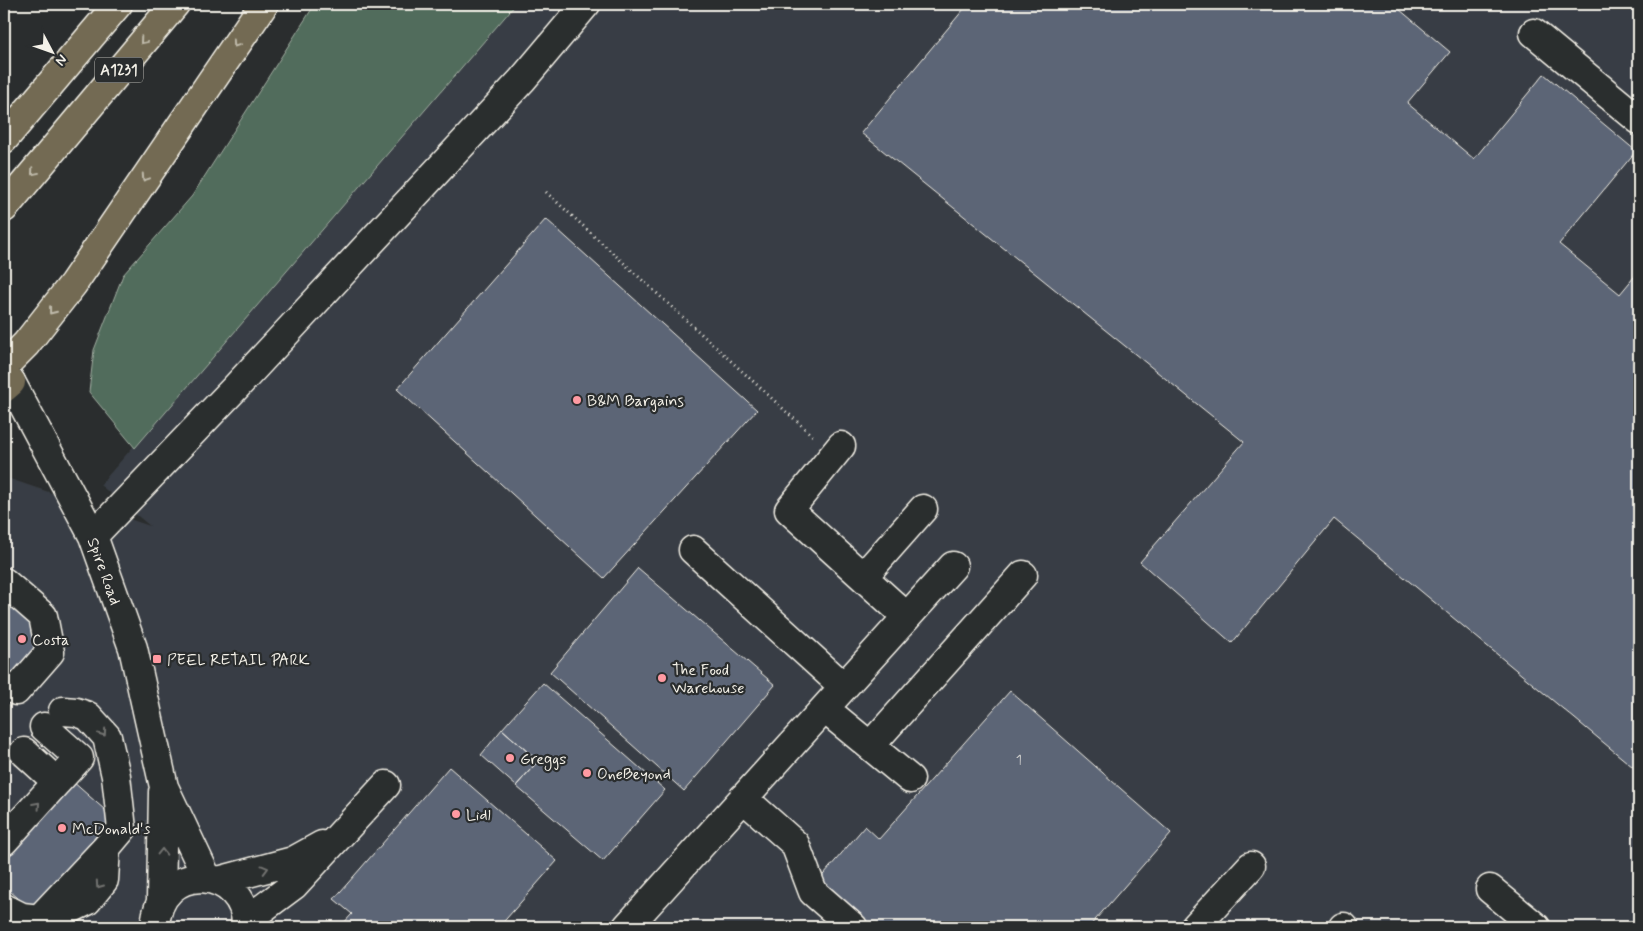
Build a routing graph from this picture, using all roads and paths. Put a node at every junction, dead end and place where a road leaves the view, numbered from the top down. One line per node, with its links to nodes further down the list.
1 (118, 4): 7 (highway, A1231)
2 (175, 4): 9 (highway, A1231, one-way to 9)
3 (264, 4): 10 (highway, one-way to 10)
4 (586, 4): 13 (street)
5 (1534, 33): 6 (street)
6 (1639, 120)
7 (4, 139)
8 (546, 192): 11 (path)
9 (4, 208)
10 (6, 377): 13 (street, Spire Road)
11 (838, 450): 17 (street)
12 (923, 509): 17 (street)
13 (93, 536): 28 (street, Spire Road)
14 (693, 550): 20 (street)
15 (952, 566): 19 (street)
16 (1022, 575): 23 (street)
17 (863, 577): 19 (street)
18 (4, 582): 21 (street)
19 (907, 616): 20 (street)
20 (844, 687): 22 (street)
21 (15, 691)
22 (824, 709): 23 (street); 29 (street)
23 (870, 746): 25 (street)
24 (24, 752): 26 (street)
25 (910, 779)
26 (57, 782): 31 (street, one-way to 26); 35 (street, one-way to 35)
27 (386, 785): 30 (street)
28 (164, 787): 33 (street, Spire Road); 36 (street, Spire Road, one-way to 28)
29 (743, 798): 38 (street); 39 (street)
30 (343, 833): 33 (street, one-way to 30); 37 (street)
31 (4, 841)
32 (1251, 866): 40 (street)
33 (213, 880): 36 (street, Spire Road); 37 (street, Spire Road)
34 (1490, 889): 41 (street)
35 (4, 908)
36 (154, 917)
37 (246, 924)
38 (627, 927)
39 (853, 927)
40 (1195, 927)
41 (1536, 927)

